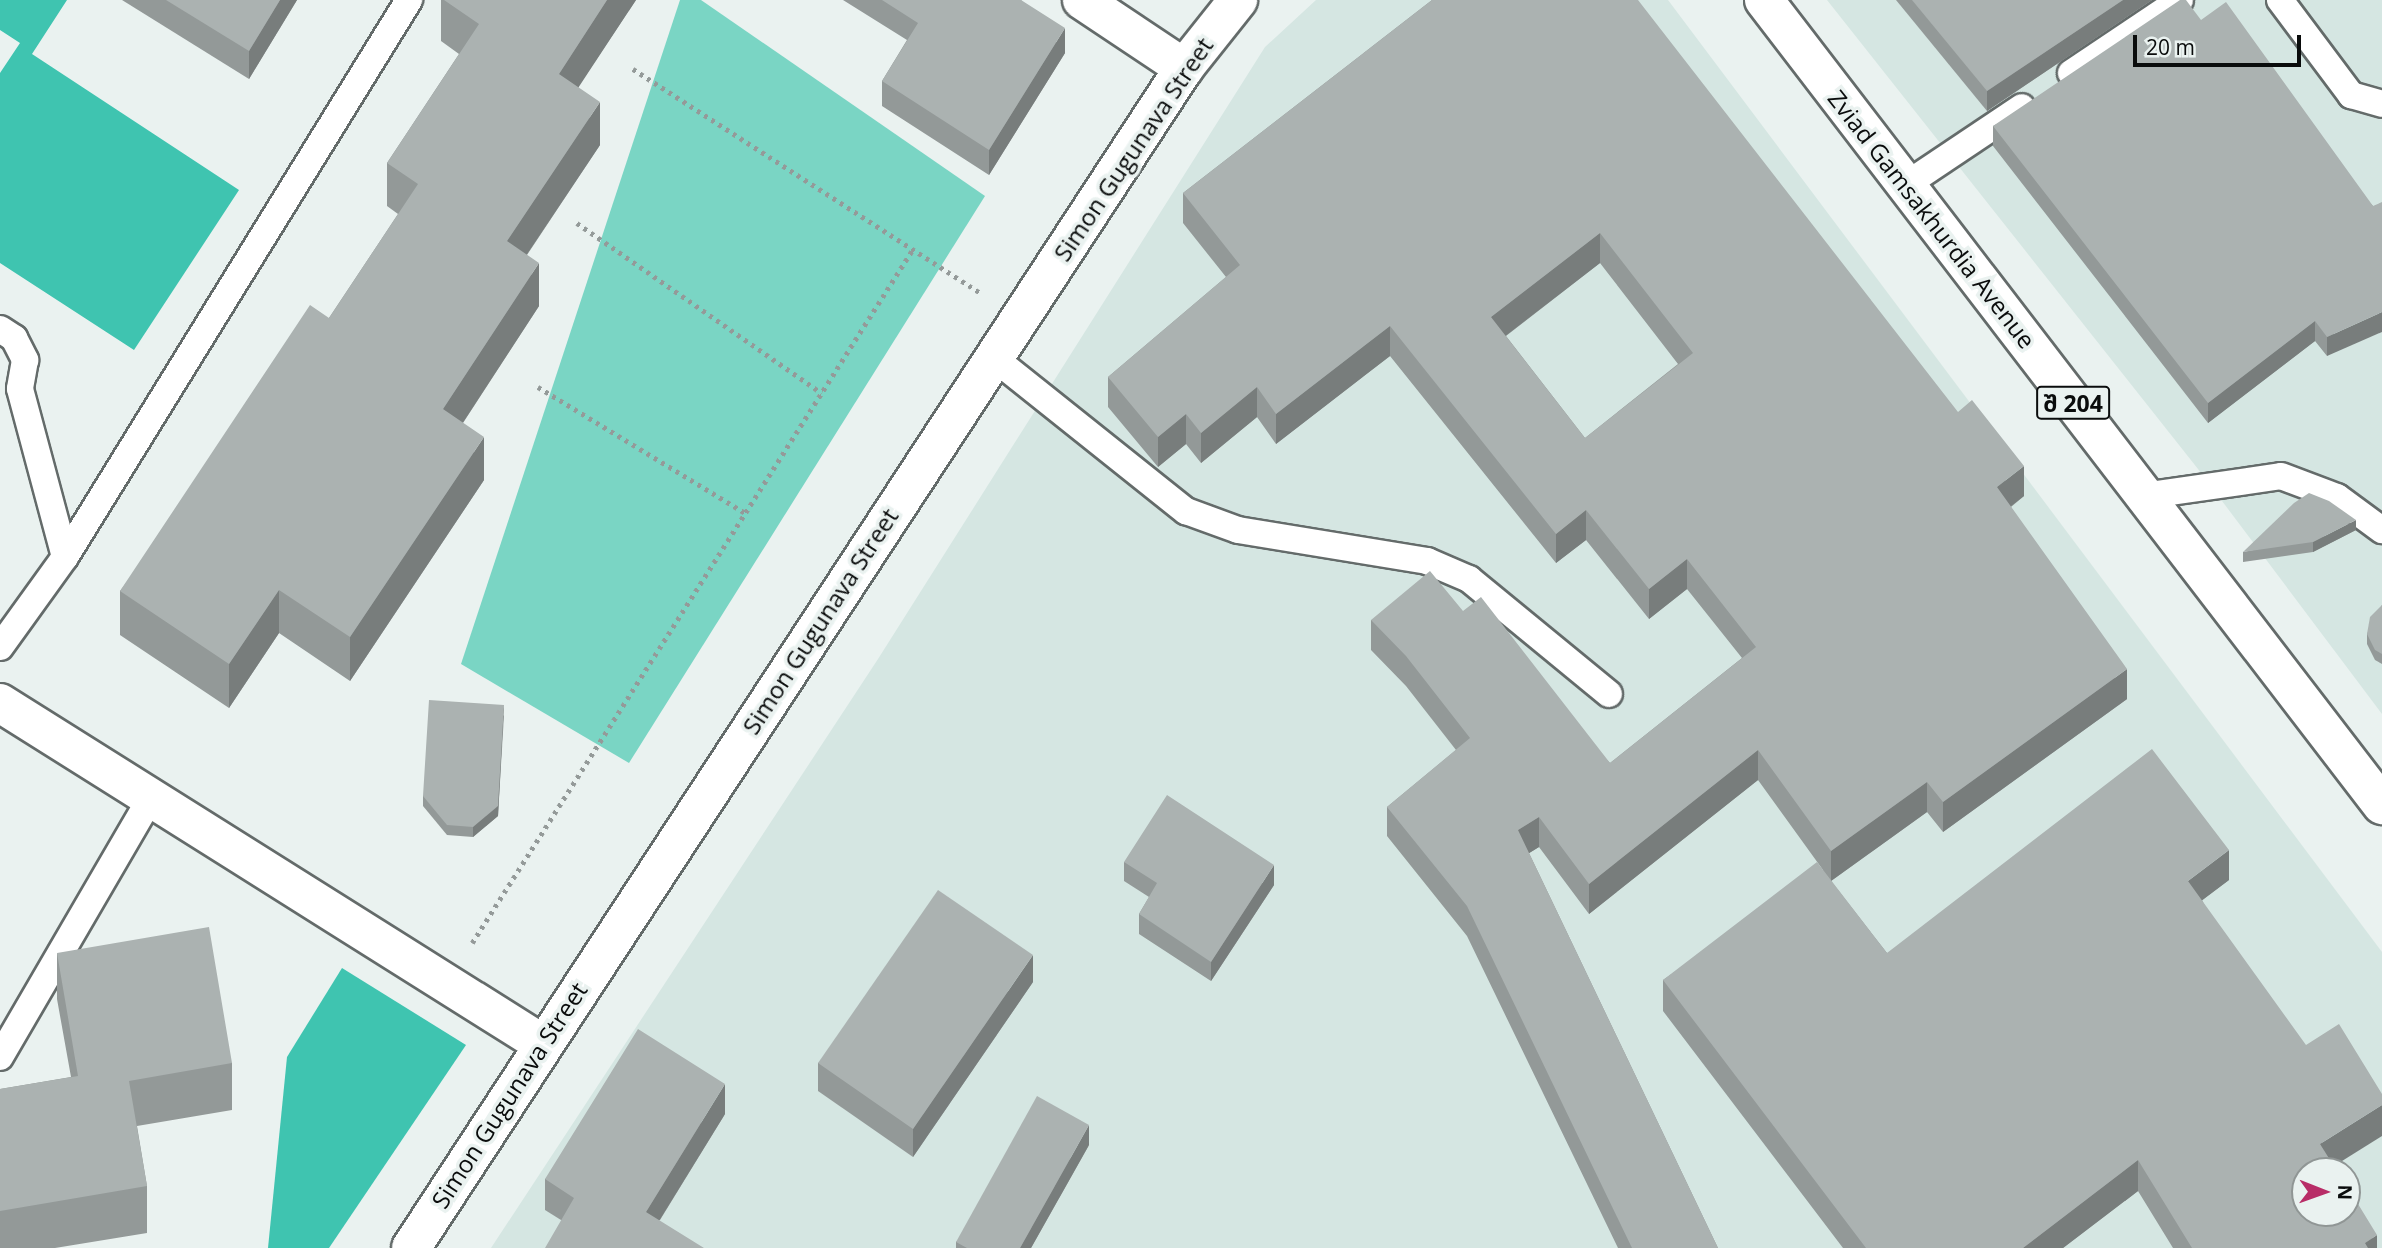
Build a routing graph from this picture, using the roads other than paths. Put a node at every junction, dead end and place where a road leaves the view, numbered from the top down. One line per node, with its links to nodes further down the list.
1 (409, 0): 14 (lane)
2 (1082, 0): 7 (main road)
3 (1764, 0): 9 (main road, Zviad Gamsakhurdia Avenue / შ 204)
4 (2180, 0): 9 (lane)
5 (2280, 0): 8 (lane)
6 (1233, 3): 7 (main road, Simon Gugunava Street)
7 (1184, 68): 11 (main road, Simon Gugunava Street)
8 (2382, 104)
9 (1907, 184): 12 (main road, Zviad Gamsakhurdia Avenue / შ 204)
10 (0, 330): 14 (lane)
11 (994, 358): 16 (lane); 20 (main road, Simon Gugunava Street)
12 (2143, 496): 13 (lane); 19 (main road, Zviad Gamsakhurdia Avenue / შ 204)
13 (2382, 530)
14 (65, 557): 15 (lane)
15 (0, 647)
16 (1609, 694)
17 (0, 703): 18 (main road)
18 (151, 798): 20 (main road); 21 (lane)
19 (2382, 805)
20 (541, 1043): 22 (main road, Simon Gugunava Street)
21 (0, 1057)
22 (411, 1248)

